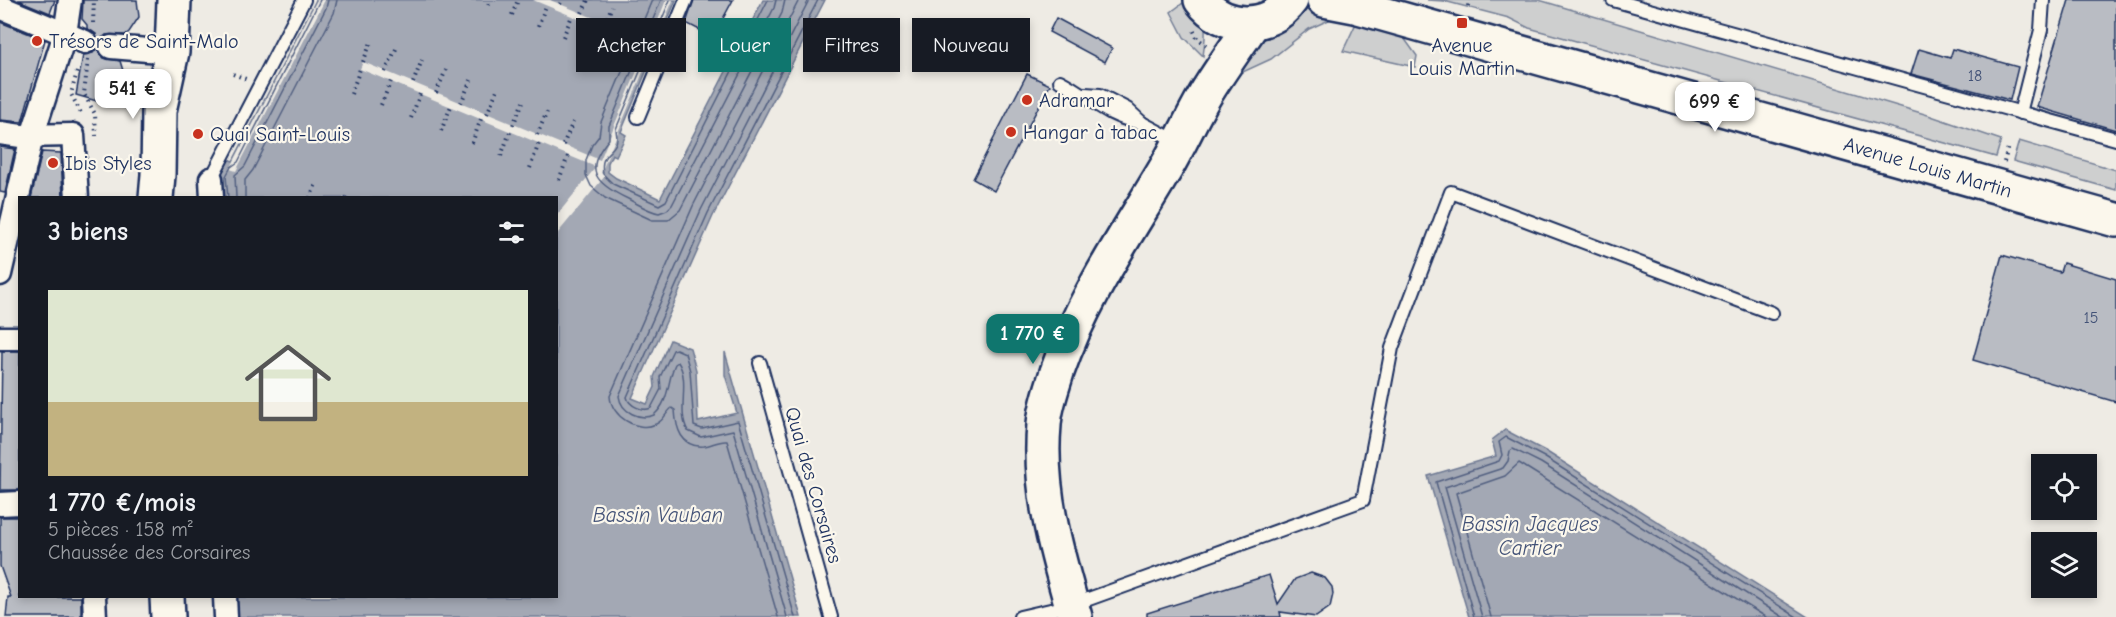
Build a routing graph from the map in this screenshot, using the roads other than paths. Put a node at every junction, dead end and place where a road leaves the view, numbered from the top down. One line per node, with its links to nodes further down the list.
1 (70, 0): 12 (street)
2 (174, 0): 13 (street)
3 (304, 0): 22 (lane)
4 (686, 0): 17 (lane)
5 (1291, 0): 11 (street)
6 (1323, 0): 26 (street, Avenue Louis Martin)
7 (1614, 0): 16 (lane)
8 (2043, 0): 16 (lane)
9 (1207, 6): 11 (street); 15 (street)
10 (0, 7): 12 (street)
11 (1253, 23): 15 (street)
12 (87, 43): 13 (street); 19 (street)
13 (172, 52): 24 (street)
14 (1060, 81): 21 (lane)
15 (1204, 96): 21 (street)
16 (2020, 112): 20 (lane)
17 (638, 117)
18 (0, 133): 19 (street)
19 (32, 136): 23 (street); 25 (street)
20 (2116, 139)
21 (1180, 143): 38 (street)
22 (212, 189)
23 (77, 196)
24 (156, 196)
25 (9, 200): 27 (street)
26 (2116, 220)
27 (3, 243): 28 (street)
28 (0, 274)
29 (1772, 313): 38 (lane)
30 (0, 338): 31 (street)
31 (18, 338)
32 (760, 363): 42 (lane, Quai des Corsaires)
33 (18, 503): 34 (street)
34 (0, 504)
35 (94, 598): 39 (street)
36 (167, 598): 40 (street)
37 (225, 598): 41 (street)
38 (1073, 611): 43 (lane)
39 (95, 617)
40 (168, 617)
41 (226, 617)
42 (831, 617)
43 (1020, 617)

